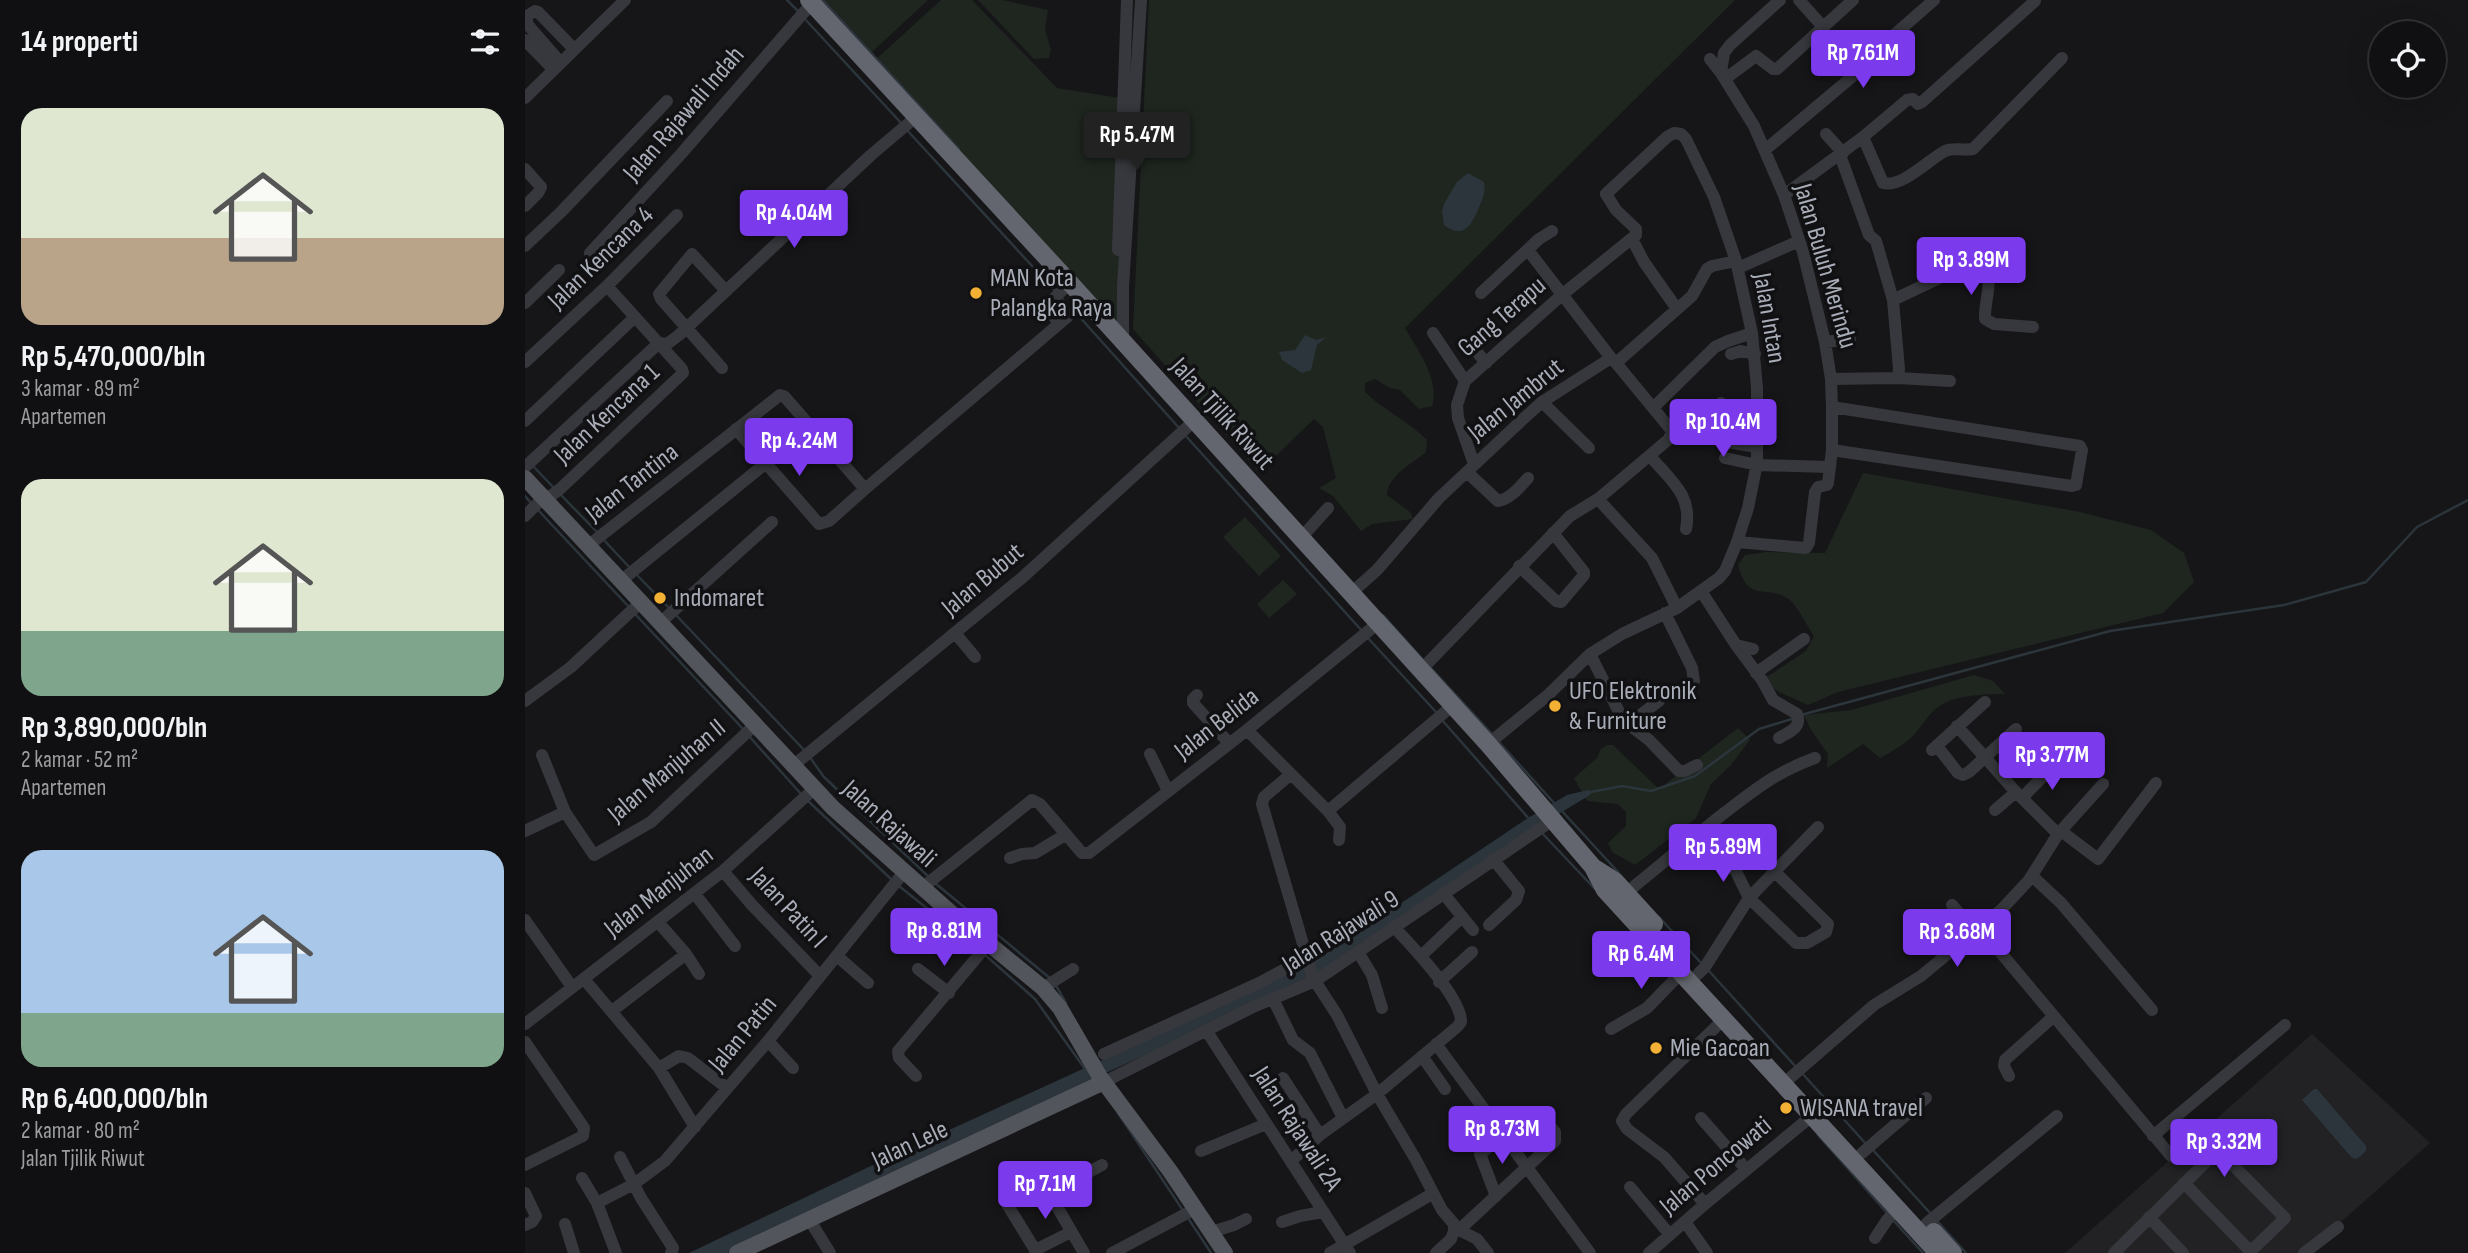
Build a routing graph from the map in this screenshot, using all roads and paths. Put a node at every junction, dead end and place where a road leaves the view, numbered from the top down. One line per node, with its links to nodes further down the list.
1 (625, 0): 12 (street)
2 (1127, 0): 51 (street)
3 (1141, 0): 57 (street)
4 (1780, 0): 16 (street)
5 (1799, 0): 10 (street)
6 (1853, 0): 10 (street)
7 (1934, 0): 22 (street)
8 (2035, 1): 21 (street)
9 (810, 2): 19 (highway, Jalan Tjilik Riwut); 35 (street, Jalan Rajawali Indah)
10 (1824, 28): 16 (street)
11 (525, 40): 15 (street)
12 (574, 49): 15 (street); 15 (street)
13 (2062, 58): 21 (street)
14 (1710, 59): 16 (street, Jalan Buluh Merindu)
15 (557, 65): 17 (street)
16 (1723, 76): 22 (street, Jalan Buluh Merindu)
17 (525, 98)
18 (667, 101): 33 (street)
19 (916, 117): 29 (street); 38 (highway, Jalan Tjilik Riwut)
20 (1826, 134): 23 (street)
21 (1863, 138): 23 (street)
22 (1765, 150): 25 (street, Jalan Buluh Merindu)
23 (1842, 154): 25 (street); 43 (street)
24 (525, 169): 27 (street)
25 (1784, 195): 32 (street, Jalan Buluh Merindu)
26 (759, 198): 29 (street)
27 (525, 206)
28 (677, 215): 39 (street, Jalan Kencana 4)
29 (790, 231): 40 (street)
30 (1552, 231): 34 (street)
31 (1635, 236): 36 (street, Jalan Intan); 42 (street, Gang Terapu); 46 (street)
32 (1798, 241): 36 (street, Jalan Jambrut); 55 (street, Jalan Buluh Merindu)
33 (525, 246)
34 (1528, 250): 41 (street); 42 (street)
35 (590, 253)
36 (1737, 264): 46 (street, Jalan Jambrut); 53 (street, Jalan Intan)
37 (559, 270): 45 (street)
38 (1070, 283): 44 (highway, Jalan Tjilik Riwut); 48 (street)
39 (607, 286): 47 (street); 62 (street, Jalan Kencana 4)
40 (726, 291): 49 (street); 49 (street)
41 (1481, 293)
42 (1563, 294): 61 (street); 63 (street, Gang Terapu)
43 (1893, 300): 50 (street); 65 (street)
44 (1086, 301): 48 (street); 51 (highway, Jalan Tjilik Riwut)
45 (525, 303)
46 (1677, 309): 61 (street, Jalan Jambrut)
47 (635, 317): 56 (street); 73 (street)
48 (1059, 323): 90 (street)
49 (688, 327): 56 (street); 64 (street)
50 (2033, 327)
51 (1111, 329): 57 (highway, Jalan Tjilik Riwut)
52 (1433, 333): 67 (street)
53 (1752, 333): 60 (street, Jalan Intan); 72 (street)
54 (1850, 339): 55 (street)
55 (1825, 342): 66 (street, Jalan Buluh Merindu)
56 (659, 343): 85 (street); 91 (street, Jalan Kencana 1)
57 (1123, 343): 74 (highway, Jalan Tjilik Riwut)
58 (1473, 347): 63 (street)
59 (1731, 354): 60 (street)
60 (1755, 354): 78 (street, Jalan Intan)
61 (1613, 360): 69 (street, Jalan Jambrut); 72 (street)
62 (525, 362)
63 (1486, 363): 67 (street, Gang Terapu)
64 (722, 368)
65 (1898, 378): 66 (street); 68 (street)
66 (1831, 379): 71 (street, Jalan Buluh Merindu)
67 (1465, 381): 87 (street, Gang Terapu)
68 (1950, 381)
69 (1542, 402): 79 (street); 87 (street, Jalan Jambrut)
70 (1721, 402): 77 (street)
71 (1832, 407): 80 (street, Jalan Buluh Merindu); 80 (street)
72 (1653, 408): 77 (street)
73 (525, 421)
74 (1194, 421): 98 (highway, Jalan Tjilik Riwut); 109 (street, Jalan Bubut)
75 (736, 429): 83 (street); 90 (street, Jalan Tantina); 100 (street, Jalan Tantina)
76 (1708, 431): 78 (street)
77 (1672, 435): 81 (street)
78 (1757, 447): 84 (street, Jalan Intan)
79 (1589, 448)
80 (1832, 450): 86 (street, Jalan Buluh Merindu)
81 (1650, 456): 92 (street); 96 (street)
82 (1725, 458): 84 (street)
83 (765, 464): 90 (street); 102 (street)
84 (1757, 465): 86 (street); 99 (street, Jalan Intan)
85 (525, 467)
86 (1829, 467): 99 (street, Jalan Buluh Merindu)
87 (1470, 468): 89 (street); 104 (street, Jalan Jambrut)
88 (525, 478): 91 (main road, Jalan Rajawali)
89 (1528, 478)
90 (865, 489)
91 (543, 498): 94 (street, Jalan Kencana 1); 100 (main road, Jalan Rajawali)
92 (1598, 499): 97 (street); 106 (street)
93 (1328, 508): 98 (street)
94 (525, 516)
95 (772, 522): 107 (street)
96 (1686, 529)
97 (1553, 533): 101 (street); 101 (street)
98 (1300, 539): 104 (highway, Jalan Tjilik Riwut)
99 (1737, 542): 103 (street, Jalan Intan)
100 (589, 545): 102 (main road, Jalan Rajawali)
101 (1519, 566): 115 (street)
102 (622, 580): 105 (main road, Jalan Rajawali)
103 (1701, 591): 106 (street, Jalan Intan); 111 (street)
104 (1350, 594): 108 (highway, Jalan Tjilik Riwut)
105 (642, 601): 107 (main road, Jalan Rajawali); 119 (street)
106 (1671, 610): 113 (street, Jalan Intan); 117 (street)
107 (661, 622): 123 (main road, Jalan Rajawali)
108 (1377, 624): 115 (highway, Jalan Tjilik Riwut); 127 (street, Jalan Belida)
109 (955, 632): 114 (street); 136 (street, Jalan Bubut)
110 (1804, 639): 116 (street)
111 (1735, 645): 112 (street); 116 (street)
112 (1753, 649)
113 (1590, 653): 124 (street); 130 (street, Jalan Intan)
114 (975, 657)
115 (1420, 671): 122 (highway, Jalan Tjilik Riwut)
116 (1756, 673): 128 (street)
117 (1694, 681)
118 (1197, 695): 129 (street)
119 (525, 701)
120 (1659, 701): 124 (street)
121 (1985, 702): 125 (street)
122 (1452, 706): 130 (highway, Jalan Tjilik Riwut); 145 (street)
123 (756, 724): 136 (main road, Jalan Rajawali); 146 (street, Jalan Manjuhan II)
124 (1627, 725): 137 (street)
125 (1957, 726): 134 (street); 134 (street)
126 (2016, 729): 134 (street)
127 (1247, 730): 129 (street, Jalan Belida); 138 (street)
128 (1779, 738)
129 (1229, 743): 142 (street, Jalan Belida)
130 (1487, 744): 147 (highway, Jalan Tjilik Riwut)
131 (1150, 754): 142 (street)
132 (542, 755): 146 (street, Jalan Manjuhan II)
133 (1815, 758): 162 (street)
134 (1985, 758): 143 (street)
135 (2057, 762): 143 (street)
136 (794, 765): 141 (main road, Jalan Rajawali)
137 (1697, 765)
138 (1291, 774): 145 (street); 181 (street)
139 (2156, 783): 150 (street)
140 (2103, 784): 150 (street)
141 (814, 788): 157 (street, Jalan Manjuhan); 158 (main road, Jalan Rajawali)
142 (1168, 791): 151 (street, Jalan Belida)
143 (2019, 795): 144 (street); 150 (street)
144 (1994, 810)
145 (1328, 811): 152 (street)
146 (565, 812): 149 (street)
147 (1547, 812): 155 (street, Jalan Rajawali 9); 156 (highway, Jalan Tjilik Riwut)
148 (1818, 827): 159 (street)
149 (525, 831)
150 (2059, 833): 160 (street)
151 (1065, 835): 154 (street); 161 (street)
152 (1339, 840)
153 (1728, 855): 165 (street)
154 (1010, 858)
155 (1493, 859): 163 (street, Jalan Rajawali 9); 170 (street)
156 (1593, 867): 162 (highway, Jalan Tjilik Riwut); 184 (highway, Jalan Tjilik Riwut)
157 (723, 872): 164 (street, Jalan Manjuhan); 186 (street, Jalan Patin I)
158 (904, 872): 161 (main road, Jalan Rajawali); 179 (street, Jalan Patin)
159 (1775, 872): 165 (street); 165 (street)
160 (2032, 876): 173 (street); 196 (street)
161 (922, 888): 174 (main road, Jalan Rajawali)
162 (1626, 892): 184 (highway, Jalan Tjilik Riwut)
163 (1443, 893): 167 (street); 171 (street, Jalan Rajawali 9)
164 (695, 894): 169 (street, Jalan Manjuhan); 175 (street)
165 (1749, 898): 184 (street)
166 (1952, 905): 173 (street)
167 (1462, 918): 172 (street); 180 (street)
168 (525, 920): 191 (street)
169 (658, 922): 178 (street); 187 (street, Jalan Manjuhan)
170 (1489, 925)
171 (1394, 927): 176 (street, Jalan Rajawali 9); 180 (street)
172 (1473, 930)
173 (1978, 930): 198 (street); 214 (street)
174 (989, 943): 192 (main road, Jalan Rajawali); 193 (street)
175 (735, 946)
176 (1358, 952): 188 (street, Jalan Rajawali 9); 195 (street)
177 (1472, 952): 189 (street)
178 (685, 954): 185 (street); 197 (street)
179 (837, 956): 186 (street, Jalan Patin); 190 (street)
180 (1421, 956): 189 (street)
181 (1307, 961): 188 (street); 210 (street)
182 (918, 968): 193 (street)
183 (1073, 969): 192 (street)
184 (1690, 973): 199 (highway, Jalan Tjilik Riwut); 202 (street); 214 (highway, Jalan Tjilik Riwut)
185 (699, 974)
186 (820, 976): 204 (street, Jalan Patin)
187 (584, 979): 191 (street, Jalan Manjuhan); 197 (street)
188 (1314, 980): 194 (street, Jalan Rajawali 9); 217 (street)
189 (1439, 982): 206 (street)
190 (868, 983)
191 (572, 988): 200 (street, Jalan Manjuhan)
192 (1043, 988): 210 (main road, Jalan Rajawali)
193 (949, 993): 211 (street)
194 (1273, 999): 203 (street, Jalan Rajawali 9); 222 (street)
195 (1382, 1008)
196 (2152, 1010)
197 (612, 1011): 208 (street)
198 (2053, 1017): 212 (street); 228 (street)
199 (1724, 1019): 214 (highway, Jalan Tjilik Riwut); 248 (street)
200 (525, 1024)
201 (2285, 1025): 228 (street)
202 (1611, 1029)
203 (1206, 1030): 210 (street, Jalan Rajawali 9); 224 (street, Jalan Rajawali 2A)
204 (768, 1041): 209 (street); 215 (street, Jalan Patin)
205 (525, 1042): 234 (street)
206 (1436, 1044): 207 (street); 227 (street)
207 (1422, 1056): 216 (street); 217 (street)
208 (659, 1068): 215 (street); 225 (street)
209 (793, 1068)
210 (1100, 1069): 251 (main road, Jalan Rajawali); 255 (main road, Jalan Lele)
211 (916, 1076)
212 (2009, 1076)
213 (1283, 1078): 226 (street)
214 (1788, 1081): 220 (highway, Jalan Tjilik Riwut); 230 (highway, Jalan Tjilik Riwut)
215 (727, 1088): 225 (street, Jalan Patin)
216 (1445, 1089)
217 (1377, 1094): 222 (street); 245 (street)
218 (1926, 1098): 230 (street)
219 (1539, 1114): 236 (street)
220 (1813, 1115): 237 (street, Jalan Poncowati); 250 (highway, Jalan Tjilik Riwut)
221 (2057, 1116): 258 (street)
222 (1343, 1118): 226 (street)
223 (1700, 1118): 237 (street)
224 (1266, 1124): 229 (street); 233 (street, Jalan Rajawali 2A)
225 (695, 1127): 240 (street, Jalan Patin)
226 (1320, 1135): 233 (street)
227 (1503, 1135): 236 (street); 246 (street)
228 (2153, 1136): 231 (street)
229 (1201, 1152)
230 (1862, 1153): 258 (highway, Jalan Tjilik Riwut)
231 (2171, 1156)
232 (620, 1157): 240 (street)
233 (1291, 1161): 252 (street, Jalan Rajawali 2A)
234 (525, 1165)
235 (1102, 1165): 244 (street)
236 (1527, 1168): 246 (street); 281 (street)
237 (1746, 1169): 248 (street, Jalan Poncowati)
238 (1038, 1174): 244 (street)
239 (582, 1178): 247 (street)
240 (634, 1184): 247 (street, Jalan Patin); 272 (street)
241 (2184, 1184): 253 (street); 269 (street); 269 (street)
242 (1630, 1187): 265 (street)
243 (525, 1193): 260 (street)
244 (1048, 1194): 263 (street)
245 (1432, 1194): 262 (street); 267 (street)
246 (1496, 1196): 262 (street)
247 (597, 1203): 271 (street)
248 (1705, 1203): 257 (street, Jalan Poncowati)
249 (1007, 1204): 268 (street)
250 (1898, 1208): 266 (street); 284 (highway, Jalan Tjilik Riwut)
251 (1188, 1212): 264 (main road, Jalan Rajawali); 276 (street)
252 (1323, 1212): 256 (street); 267 (street, Jalan Rajawali 2A)
253 (2150, 1217): 286 (street); 287 (street)
254 (1245, 1219): 264 (street)
255 (809, 1220): 273 (main road, Jalan Lele); 274 (street)
256 (1282, 1222)
257 (1685, 1222): 265 (street, Jalan Poncowati); 283 (street)
258 (1927, 1223): 285 (highway, Jalan Tjilik Riwut)
259 (565, 1224): 270 (street)
260 (525, 1225)
261 (2338, 1227): 288 (street)
262 (1457, 1230): 279 (street); 280 (street)
263 (1071, 1232): 268 (street); 275 (street)
264 (1211, 1232): 277 (main road, Jalan Rajawali)
265 (1670, 1235): 282 (street, Jalan Poncowati)
266 (1875, 1238)
267 (1347, 1249): 278 (street)
268 (1036, 1251)
269 (2250, 1252)
270 (574, 1253)
271 (616, 1253)
272 (671, 1253)
273 (737, 1253)
274 (830, 1253)
275 (1084, 1253)
276 (1112, 1253)
277 (1224, 1253)
278 (1330, 1253)
279 (1436, 1253)
280 (1488, 1253)
281 (1590, 1253)
282 (1649, 1253)
283 (1707, 1253)
284 (1938, 1253)
285 (1953, 1253)
286 (2114, 1253)
287 (2183, 1253)
288 (2304, 1253)

